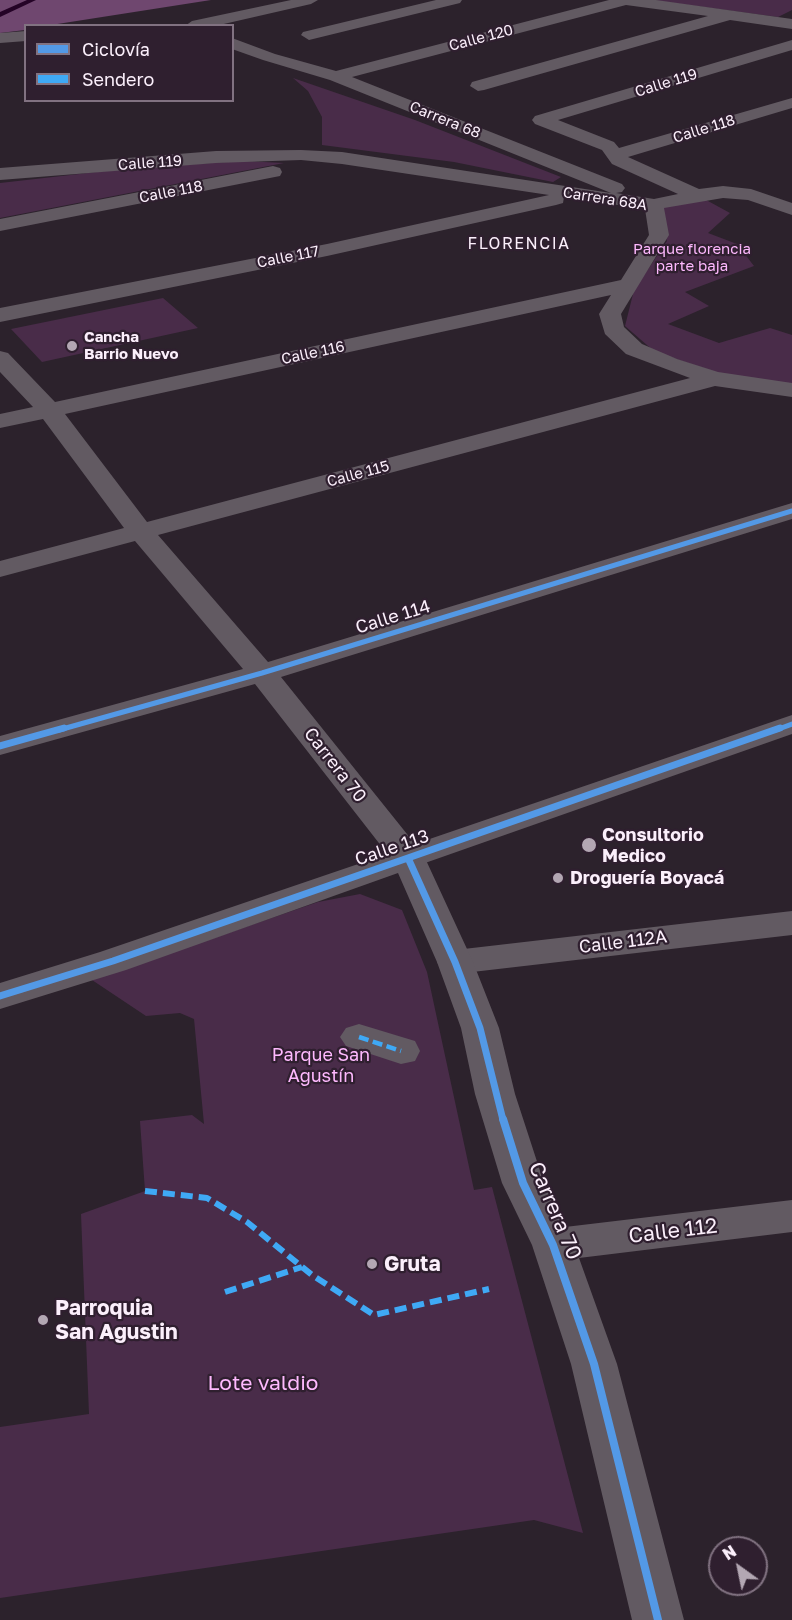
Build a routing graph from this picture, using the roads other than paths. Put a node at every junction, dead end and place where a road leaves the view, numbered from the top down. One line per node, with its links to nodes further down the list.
1 (310, 0): 5 (street)
2 (455, 0): 7 (street)
3 (626, 0): 4 (street); 12 (street, Calle 120)
4 (730, 15): 6 (street); 13 (street)
5 (201, 24)
6 (792, 24)
7 (309, 35)
8 (24, 36): 9 (street)
9 (0, 38)
10 (234, 44): 12 (street, Carrera 68)
11 (792, 45): 16 (street, Calle 119)
12 (336, 76): 21 (street, Carrera 68)
13 (478, 86)
14 (792, 103): 16 (street, Calle 118)
15 (301, 155): 17 (street, Carrera 68A); 18 (street, Calle 119)
16 (615, 155): 20 (street)
17 (342, 158): 19 (street, Carrera 68A); 23 (street, Calle 118)
18 (0, 174)
19 (575, 195): 21 (street, Carrera 68A); 25 (street, Calle 117)
20 (698, 195): 21 (street); 22 (street)
21 (654, 205): 24 (street, Carrera 68A)
22 (792, 209)
23 (0, 225)
24 (626, 285): 27 (street, Carrera 68A); 29 (street, Calle 116)
25 (0, 315)
26 (0, 358): 29 (street, Carrera 70)
27 (716, 379): 28 (street, Carrera 68A); 32 (street, Calle 115)
28 (792, 390)
29 (49, 410): 30 (street, Calle 116); 32 (street, Carrera 70)
30 (0, 421)
31 (792, 511): 34 (street, Calle 114)
32 (141, 532): 33 (street, Calle 115); 34 (street, Carrera 70)
33 (0, 569)
34 (262, 673): 36 (street, Calle 114); 37 (street, Carrera 70)
35 (792, 724): 37 (street, Calle 113)
36 (0, 746)
37 (408, 858): 39 (street, Carrera 70); 40 (street, Calle 113)
38 (792, 923): 39 (street, Calle 112A)
39 (455, 962): 44 (street, Carrera 70)
40 (0, 996)
41 (359, 1037): 42 (street)
42 (401, 1051)
43 (792, 1216): 44 (street, Calle 112)
44 (553, 1245): 45 (street, Carrera 70)
45 (658, 1620)

